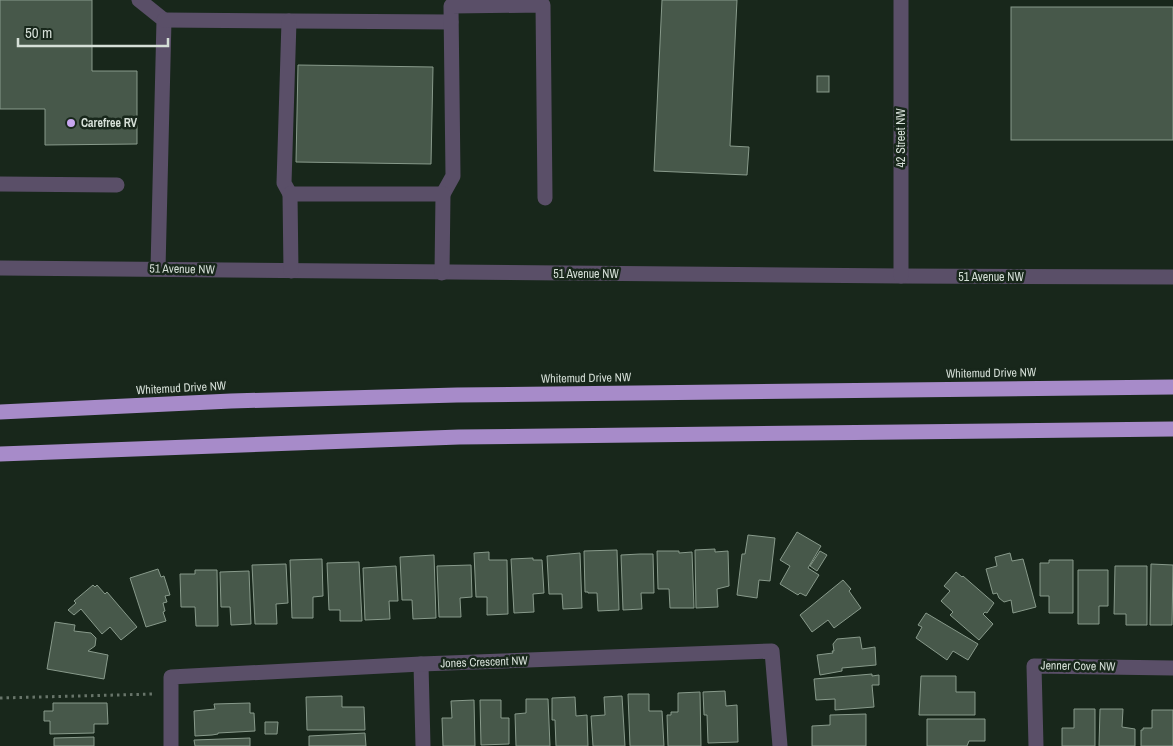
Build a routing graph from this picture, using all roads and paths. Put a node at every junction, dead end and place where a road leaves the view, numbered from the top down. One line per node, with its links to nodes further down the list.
1 (139, 0): 3 (street)
2 (901, 0): 15 (street, 42 Street NW)
3 (164, 20): 4 (street); 12 (street)
4 (289, 21): 5 (street); 8 (street)
5 (451, 22): 9 (street); 10 (street)
6 (0, 184): 7 (street)
7 (117, 184)
8 (290, 194): 9 (street); 13 (street)
9 (442, 194): 14 (street)
10 (545, 198)
11 (0, 268): 12 (street, 51 Avenue NW)
12 (158, 269): 13 (street, 51 Avenue NW)
13 (291, 271): 14 (street, 51 Avenue NW)
14 (442, 273): 15 (street, 51 Avenue NW)
15 (901, 276): 16 (street, 51 Avenue NW)
16 (1173, 277)
17 (1173, 386): 18 (highway, Whitemud Drive NW)
18 (0, 412)
19 (1173, 429): 20 (highway)
20 (0, 454)
21 (421, 664): 23 (street, Jones Crescent NW); 26 (street); 27 (street, Jones Crescent NW)
22 (1173, 668): 28 (street, Jenner Cove NW)
23 (171, 694): 24 (path); 25 (street, Jones Crescent NW)
24 (0, 698)
25 (171, 746)
26 (423, 746)
27 (780, 746)
28 (1036, 746)

